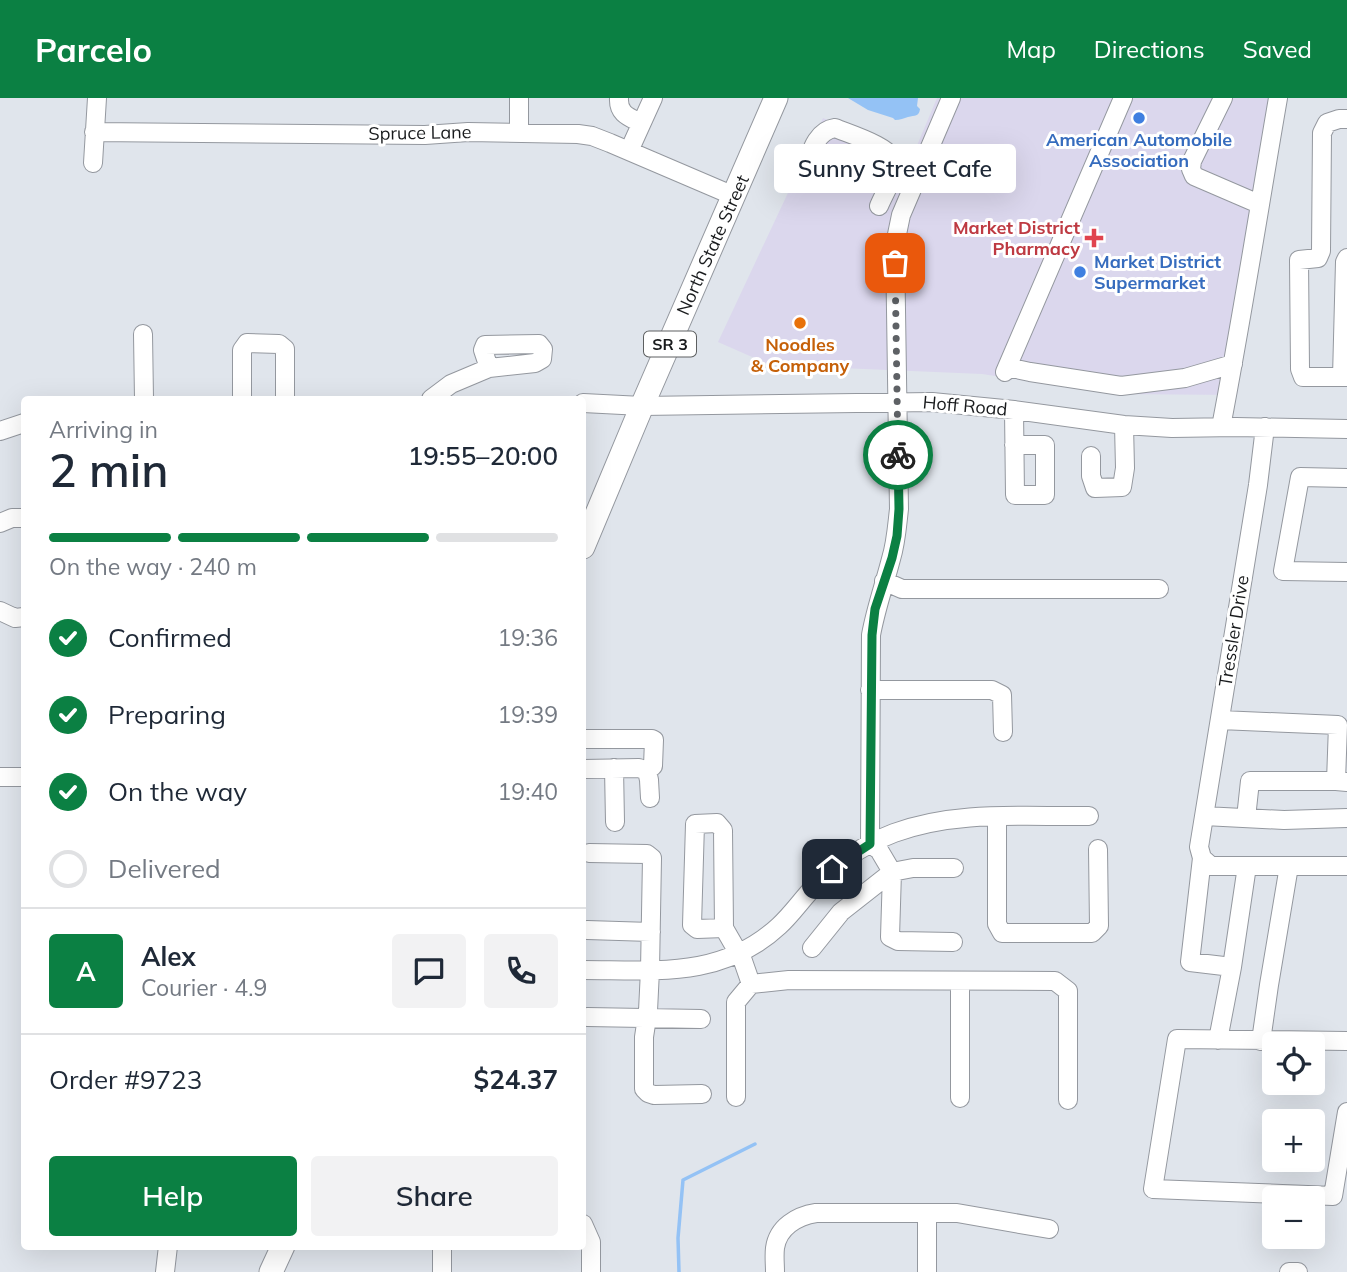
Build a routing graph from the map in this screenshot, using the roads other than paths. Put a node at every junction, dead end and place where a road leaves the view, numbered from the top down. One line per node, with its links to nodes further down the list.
1 (519, 98): 13 (street)
2 (619, 98): 11 (street)
3 (653, 98): 11 (street)
4 (776, 98): 17 (main road, North State Street / SR 3)
5 (951, 98): 30 (street)
6 (1123, 98): 23 (street)
7 (1223, 98): 18 (street)
8 (1278, 98): 18 (street)
9 (97, 101): 12 (street)
10 (1347, 119): 20 (street)
11 (642, 123): 14 (street)
12 (94, 132): 13 (street, Spruce Lane); 15 (street)
13 (519, 133): 14 (street, Spruce Lane)
14 (629, 150): 17 (street, Spruce Lane)
15 (93, 163)
16 (803, 174): 19 (street)
17 (734, 197): 32 (main road, North State Street / SR 3)
18 (1259, 204): 23 (street)
19 (879, 206)
20 (1321, 251): 21 (street); 25 (street)
21 (1346, 260): 25 (street)
22 (143, 334): 26 (street)
23 (1233, 364): 36 (street)
24 (489, 368): 29 (street)
25 (1344, 377)
26 (144, 396)
27 (243, 396): 28 (street)
28 (285, 396)
29 (435, 396)
30 (897, 401): 32 (street, Hoff Road); 33 (street, Hoff Road); 47 (street)
31 (586, 403): 32 (street, Hoff Road)
32 (642, 406): 45 (main road, North State Street / SR 3)
33 (1013, 410): 35 (street, Hoff Road); 40 (street)
34 (21, 424): 39 (street)
35 (1124, 425): 36 (street, Hoff Road); 41 (street)
36 (1221, 427): 37 (street, Hoff Road)
37 (1265, 427): 38 (street, Hoff Road); 52 (street, Tressler Drive)
38 (1347, 429)
39 (0, 430)
40 (1014, 444)
41 (1091, 456)
42 (1347, 478): 46 (street)
43 (21, 518): 44 (street)
44 (0, 523)
45 (586, 540)
46 (1347, 572)
47 (884, 581): 48 (street); 51 (street)
48 (1158, 589)
49 (0, 611): 50 (street)
50 (21, 617)
51 (870, 690): 53 (street); 68 (street)
52 (1220, 720): 60 (street); 62 (street, Tressler Drive)
53 (1003, 732)
54 (586, 739): 57 (street)
55 (614, 768): 56 (street); 57 (street); 67 (street)
56 (586, 769)
57 (647, 771): 61 (street)
58 (21, 777): 59 (street)
59 (0, 778)
60 (1342, 782): 65 (street)
61 (650, 798)
62 (1204, 816): 65 (street); 71 (street, Tressler Drive)
63 (997, 817): 64 (street); 68 (street); 69 (street)
64 (1089, 817)
65 (1245, 818): 66 (street)
66 (1347, 818)
67 (615, 822)
68 (870, 844): 76 (street); 82 (street)
69 (1098, 849)
70 (589, 853): 79 (street)
71 (1202, 859): 72 (street); 83 (street, Tressler Drive)
72 (1247, 866): 73 (street); 83 (street)
73 (1289, 866): 74 (street); 92 (street)
74 (1347, 866)
75 (954, 868): 76 (street)
76 (892, 872): 80 (street); 81 (street)
77 (724, 928): 77 (street); 82 (street)
78 (587, 930): 79 (street)
79 (651, 932): 85 (street)
80 (953, 942)
81 (812, 948)
82 (737, 954): 85 (street); 87 (street)
83 (1231, 967): 91 (street)
84 (586, 970): 85 (street)
85 (650, 970): 89 (street)
86 (960, 981): 87 (street); 96 (street); 97 (street)
87 (751, 984): 95 (street)
88 (587, 1017): 89 (street)
89 (647, 1018): 90 (street); 94 (street)
90 (701, 1019)
91 (1218, 1040): 92 (street); 98 (street)
92 (1261, 1041): 93 (street)
93 (1347, 1041)
94 (702, 1094)
95 (736, 1097)
96 (960, 1098)
97 (1068, 1100)
98 (1347, 1112)
99 (927, 1213): 100 (street); 109 (street); 110 (street)
100 (1049, 1229)
101 (586, 1231): 108 (street)
102 (168, 1250): 105 (street)
103 (281, 1250): 106 (main road)
104 (442, 1250): 107 (street)
105 (165, 1272)
106 (271, 1272)
107 (442, 1272)
108 (591, 1272)
109 (775, 1272)
110 (927, 1272)
111 (1289, 1272): 112 (street)
112 (1298, 1272)

